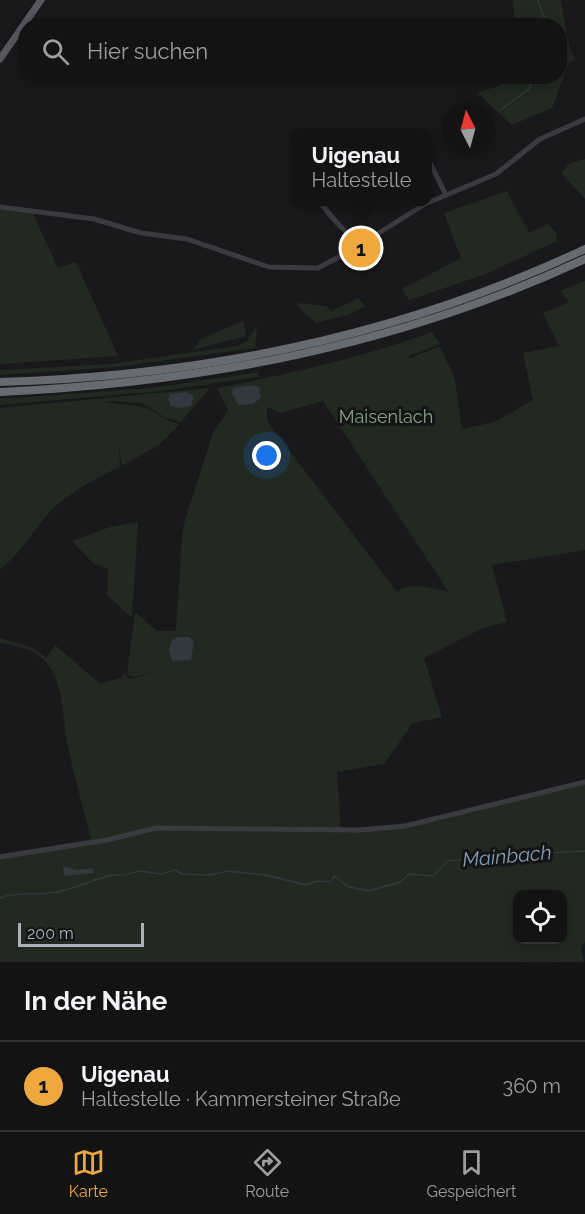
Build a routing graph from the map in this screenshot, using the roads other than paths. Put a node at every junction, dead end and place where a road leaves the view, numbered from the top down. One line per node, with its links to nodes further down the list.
1 (41, 0): 2 (main road)
2 (28, 18)
3 (18, 31): 4 (main road)
4 (1, 54)
5 (585, 119): 7 (street)
6 (432, 166): 7 (street)
7 (446, 193): 8 (street)
8 (432, 200)
9 (324, 206): 12 (street)
10 (421, 206): 12 (street)
11 (0, 207): 12 (street)
12 (364, 242)
13 (585, 249): 15 (highway)
14 (585, 259): 16 (highway)
15 (0, 382)
16 (0, 392)
17 (585, 782): 18 (street)
18 (0, 857)

